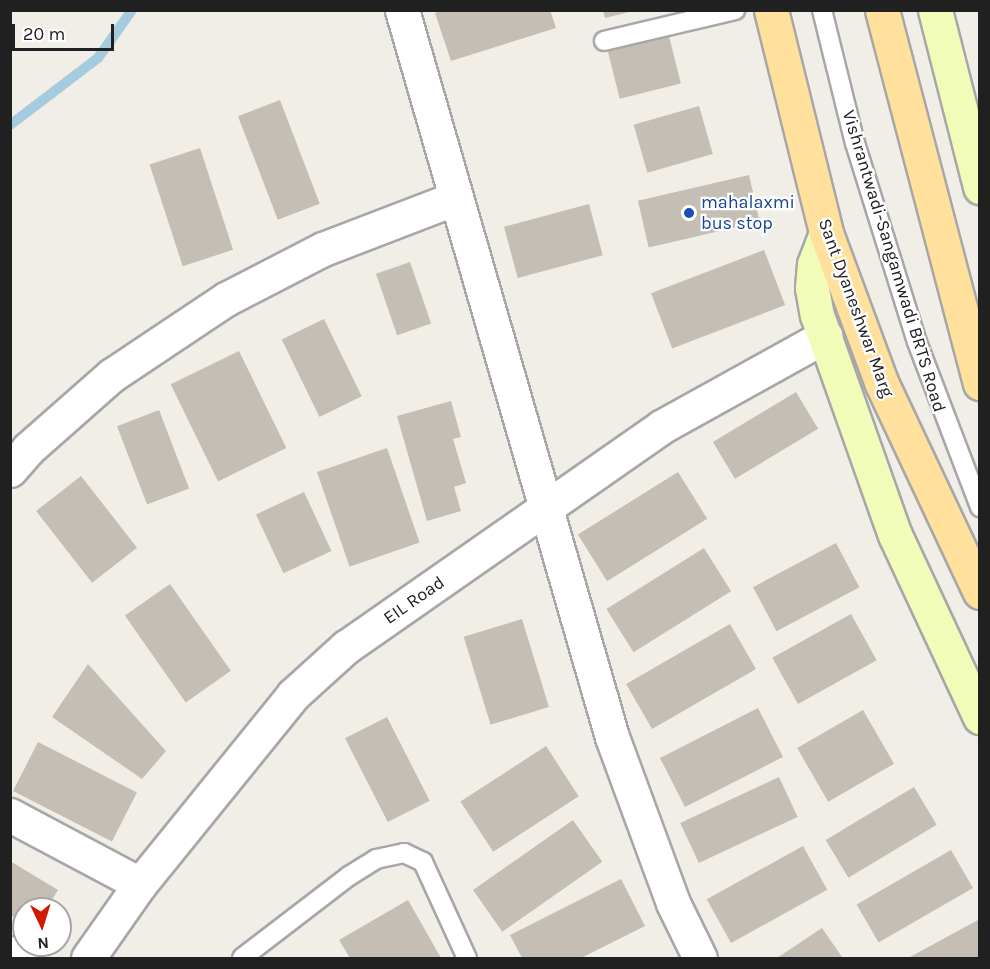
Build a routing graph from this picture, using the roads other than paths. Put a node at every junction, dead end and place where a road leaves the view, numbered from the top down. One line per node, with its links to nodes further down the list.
1 (402, 10): 9 (street)
2 (735, 10): 7 (lane)
3 (771, 10): 10 (main road, Sant Dyaneshwar Marg)
4 (822, 10): 14 (lane, Vishrantwadi-Sangamwadi BRTS Road)
5 (882, 10): 12 (main road)
6 (935, 10): 8 (street)
7 (604, 42)
8 (979, 181)
9 (456, 198): 13 (street); 15 (street)
10 (826, 233): 11 (street); 16 (main road, Sant Dyaneshwar Marg)
11 (825, 336): 15 (street, EIL Road); 17 (street)
12 (980, 383)
13 (10, 470)
14 (980, 507)
15 (544, 509): 19 (street, EIL Road); 25 (street)
16 (980, 592)
17 (980, 717)
18 (10, 815): 19 (street)
19 (140, 884): 22 (street, EIL Road)
20 (10, 953): 21 (street)
21 (21, 958)
22 (88, 958)
23 (242, 958): 24 (lane)
24 (467, 958)
25 (699, 958)

